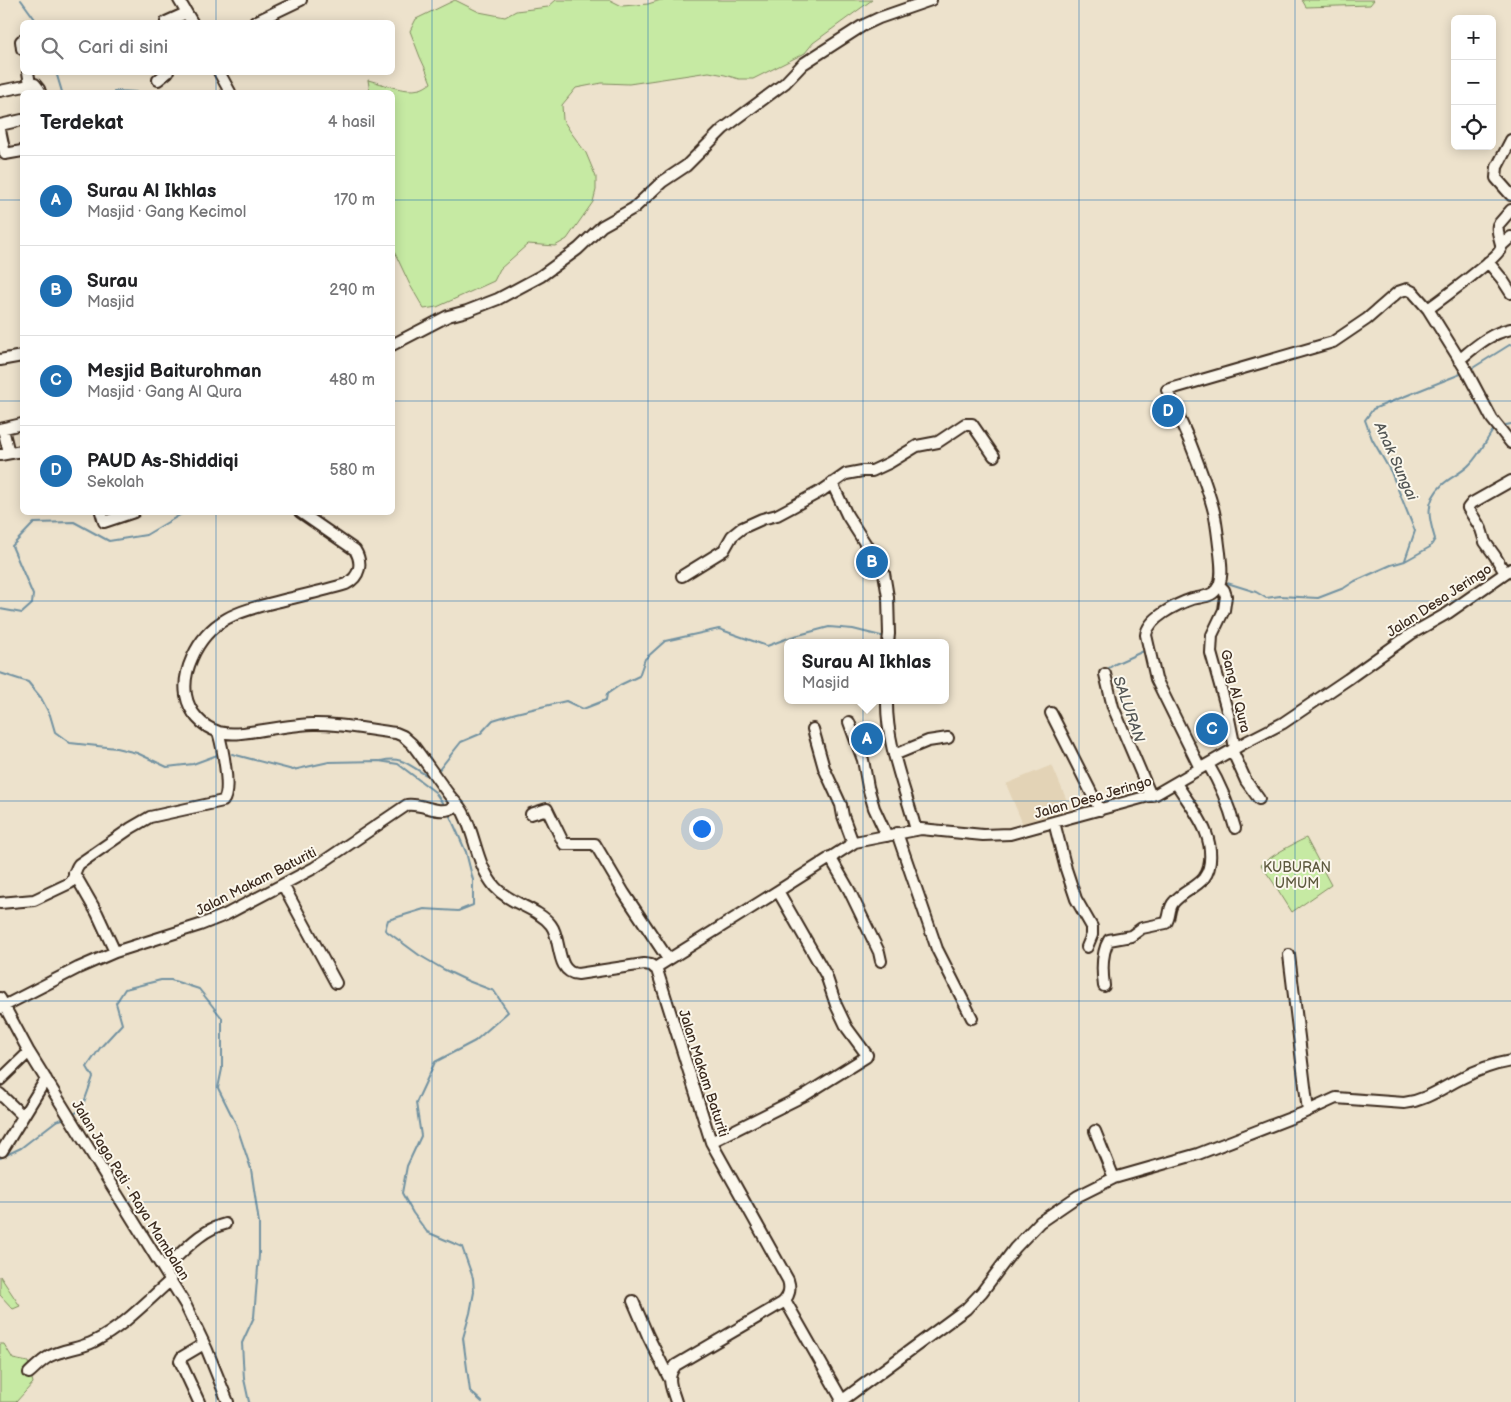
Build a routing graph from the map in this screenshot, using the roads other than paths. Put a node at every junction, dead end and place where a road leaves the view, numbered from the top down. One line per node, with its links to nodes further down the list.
1 (179, 0): 4 (street)
2 (301, 0): 7 (street)
3 (931, 0): 29 (street)
4 (186, 13): 5 (street); 6 (street)
5 (170, 20)
6 (191, 20)
7 (259, 20)
8 (28, 75): 12 (street)
9 (164, 75): 11 (street)
10 (221, 75): 14 (street)
11 (158, 80)
12 (30, 84): 13 (street); 15 (street)
13 (39, 90)
14 (229, 90)
15 (0, 91)
16 (20, 120): 17 (street)
17 (0, 125)
18 (0, 130): 20 (street)
19 (1511, 140): 21 (street)
20 (20, 152)
21 (1511, 195)
22 (1511, 210): 24 (street)
23 (1511, 237): 24 (street)
24 (1501, 246): 25 (street)
25 (1488, 262): 26 (street); 27 (street)
26 (1511, 293)
27 (1428, 309): 32 (street); 46 (street, Gang Al Qura)
28 (1511, 329): 32 (street)
29 (395, 344)
30 (20, 356): 31 (street)
31 (0, 360)
32 (1459, 360): 35 (street)
33 (20, 424): 34 (street)
34 (1, 429): 37 (street)
35 (1511, 443)
36 (20, 451): 37 (street)
37 (5, 454)
38 (994, 456): 40 (street)
39 (1511, 480): 44 (street)
40 (832, 483): 45 (street); 47 (street)
41 (102, 515): 42 (street)
42 (125, 515)
43 (304, 515): 53 (street)
44 (1508, 571): 55 (street, Jalan Desa Jeringo)
45 (682, 576)
46 (1219, 585): 55 (street, Gang Al Qura); 57 (street)
47 (888, 639)
48 (1105, 674): 59 (street)
49 (887, 704): 56 (street)
50 (1051, 713): 62 (street)
51 (849, 722): 67 (street)
52 (813, 730): 68 (street)
53 (218, 732): 61 (street); 70 (street)
54 (948, 738): 56 (street)
55 (1234, 749): 57 (street, Jalan Desa Jeringo); 60 (street, Gang Al Qura)
56 (894, 755): 66 (street)
57 (1204, 766): 58 (street, Jalan Desa Jeringo); 65 (street)
58 (1176, 783): 59 (street, Jalan Desa Jeringo); 81 (street)
59 (1151, 796): 62 (street, Jalan Desa Jeringo)
60 (1259, 799)
61 (458, 805): 71 (street, Jalan Makam Baturiti); 79 (street)
62 (1100, 810): 64 (street, Jalan Desa Jeringo)
63 (530, 814): 77 (street)
64 (1054, 822): 66 (street, Jalan Desa Jeringo); 74 (street)
65 (1235, 828)
66 (916, 830): 67 (street, Jalan Desa Jeringo)
67 (892, 835): 68 (street, Jalan Desa Jeringo); 83 (street)
68 (852, 843): 69 (street, Jalan Desa Jeringo)
69 (830, 857): 72 (street, Jalan Desa Jeringo); 78 (street)
70 (74, 873): 73 (street); 75 (street)
71 (283, 885): 75 (street, Jalan Makam Baturiti); 80 (street)
72 (778, 891): 77 (street, Jalan Desa Jeringo); 92 (street)
73 (0, 903)
74 (1087, 947)
75 (115, 952): 82 (street, Jalan Makam Baturiti)
76 (1289, 955): 89 (street)
77 (668, 959): 79 (street, Jalan Desa Jeringo)
78 (881, 961)
79 (655, 968): 92 (street, Jalan Makam Baturiti)
80 (336, 983)
81 (1104, 986)
82 (1, 1004): 84 (street, Jalan Jaga Pati - Raya Mambalan)
83 (972, 1018)
84 (29, 1052): 86 (street, Jalan Jaga Pati - Raya Mambalan); 87 (street)
85 (1511, 1061): 89 (street)
86 (46, 1079): 90 (street); 96 (street, Jalan Jaga Pati - Raya Mambalan)
87 (0, 1080)
88 (0, 1094): 90 (street)
89 (1308, 1112): 94 (street)
90 (23, 1116): 93 (street)
91 (1095, 1131): 94 (street)
92 (711, 1142): 98 (street, Jalan Makam Baturiti)
93 (2, 1150)
94 (1114, 1178): 103 (street)
95 (226, 1224): 96 (street)
96 (164, 1269): 97 (street, Jalan Jaga Pati - Raya Mambalan)
97 (171, 1280): 100 (street, Jalan Jaga Pati - Raya Mambalan); 101 (street)
98 (785, 1300): 102 (street); 103 (street)
99 (633, 1301): 102 (street)
100 (204, 1344): 104 (street); 105 (street, Jalan Jaga Pati - Raya Mambalan)
101 (29, 1373)
102 (669, 1378): 106 (street)
103 (841, 1401)
104 (199, 1402)
105 (228, 1402)
106 (676, 1402)

